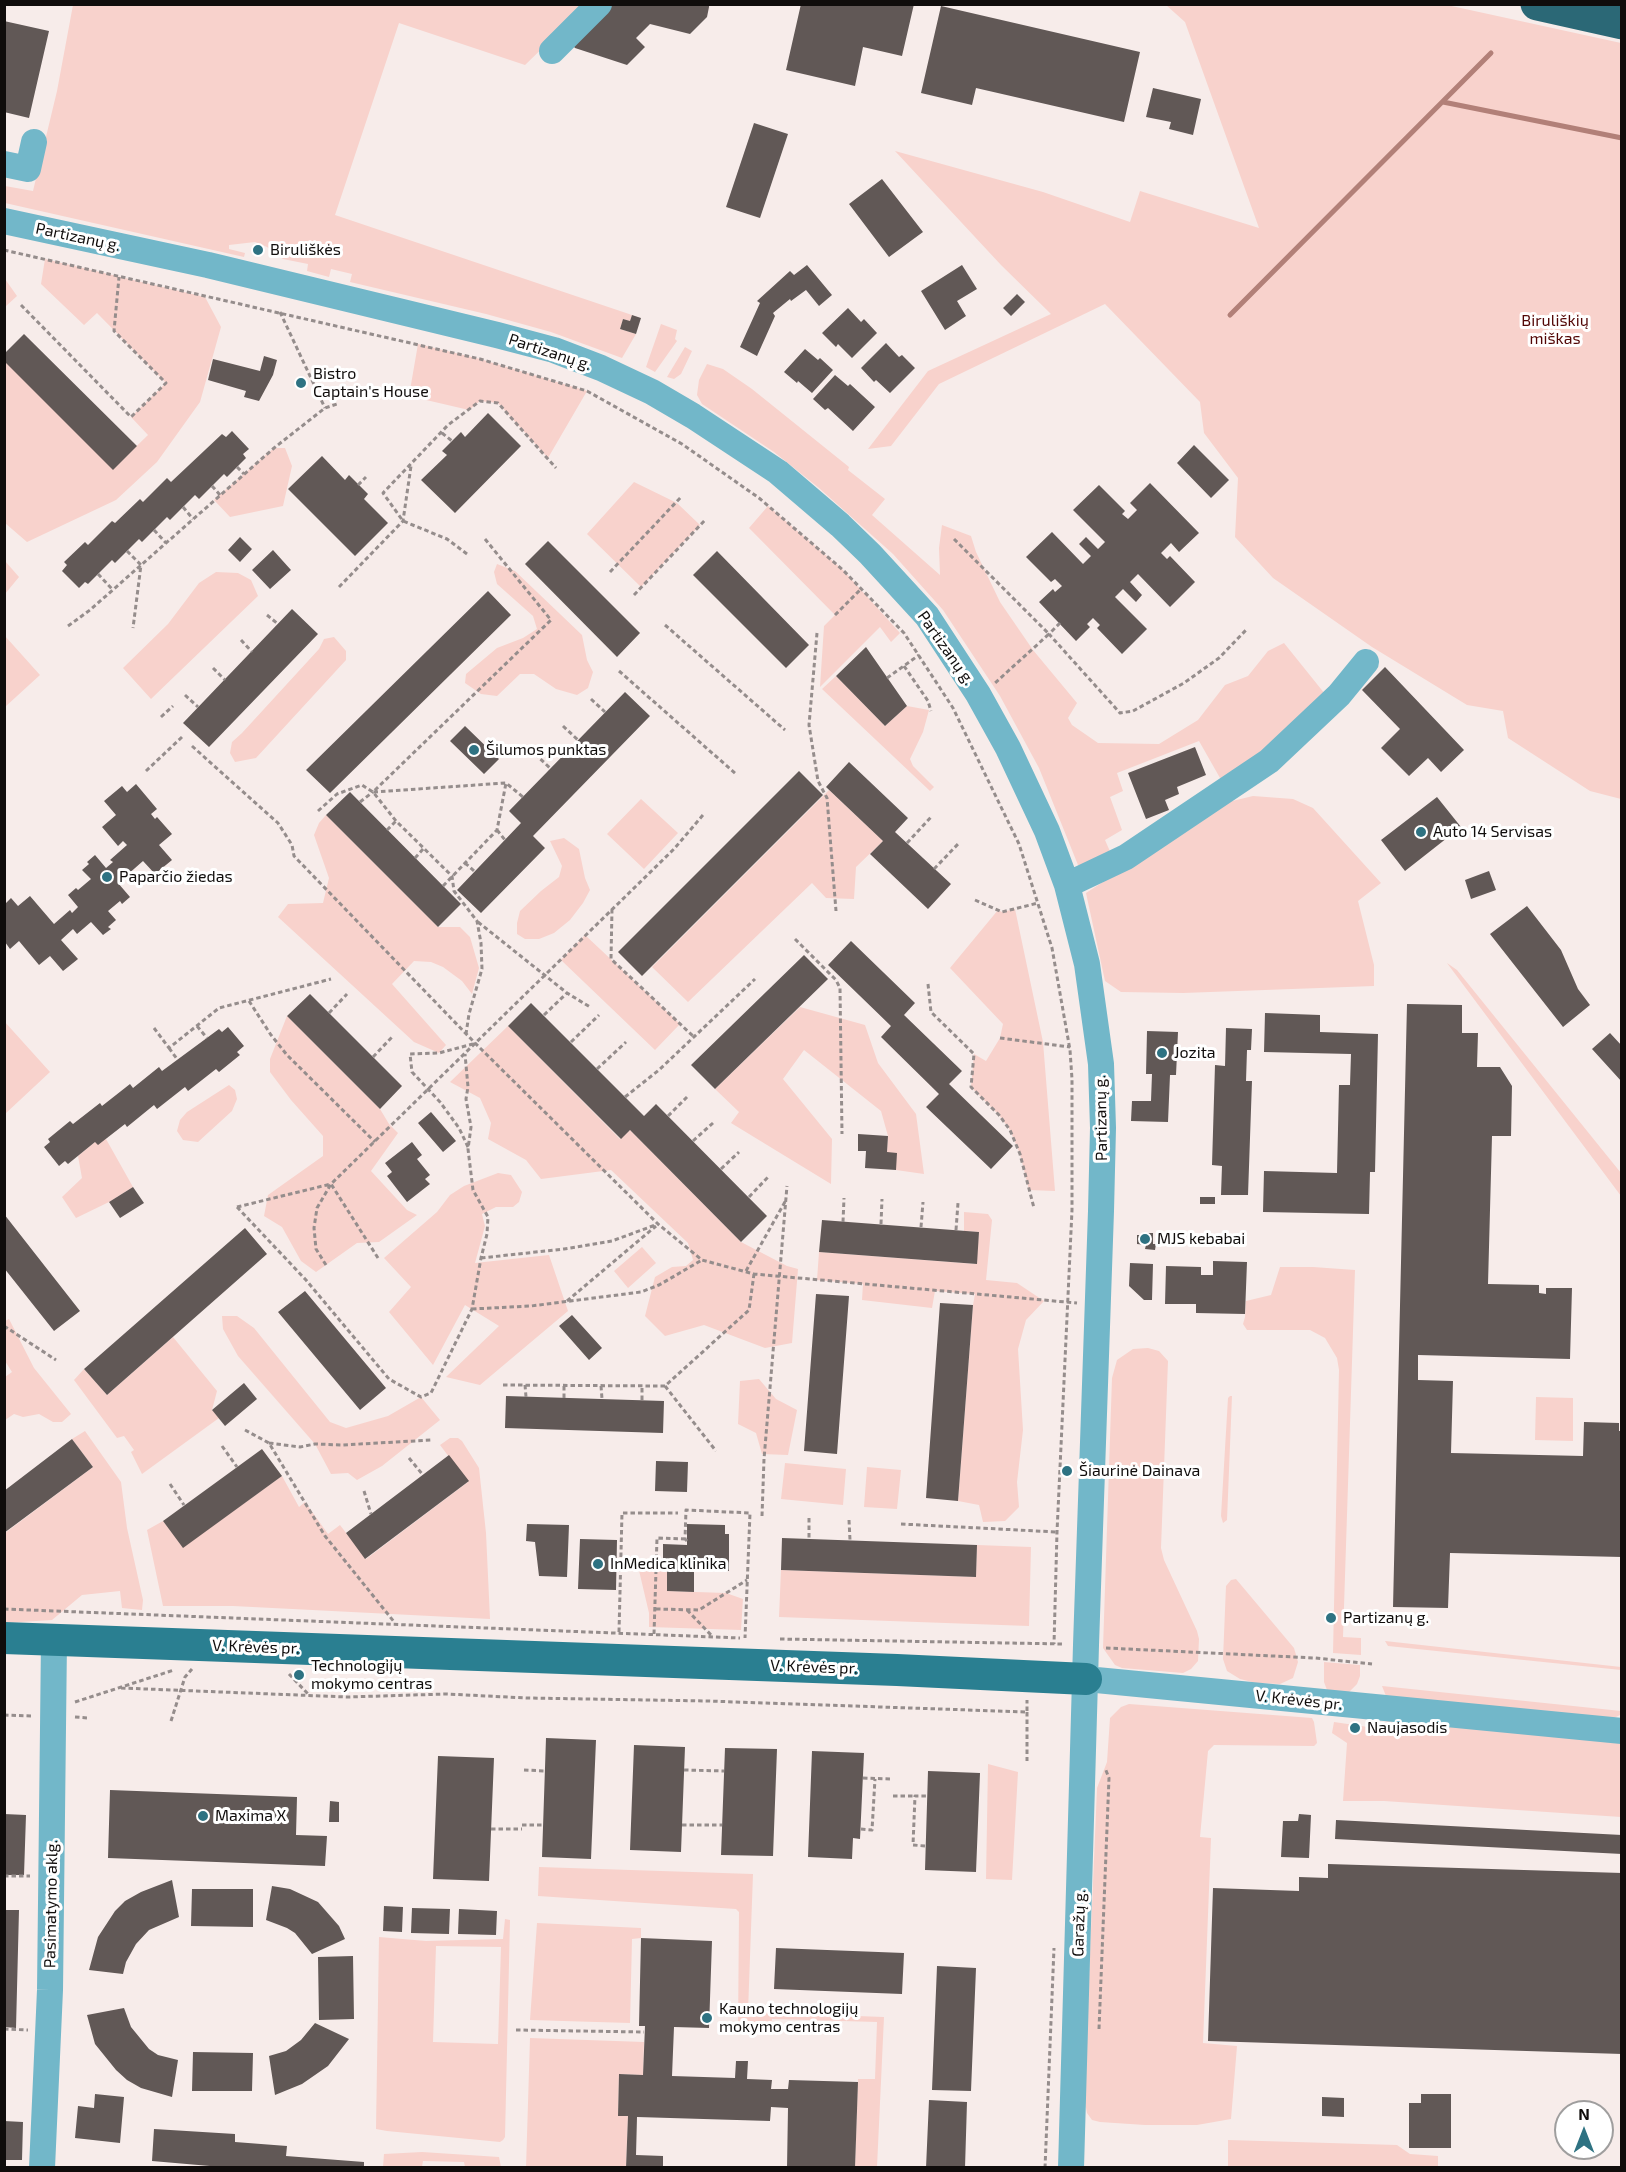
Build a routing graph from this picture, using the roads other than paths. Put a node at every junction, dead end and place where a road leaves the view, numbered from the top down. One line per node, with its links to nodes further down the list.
1 (599, 4): 4 (street)
2 (1537, 4): 3 (highway)
3 (1622, 23)
4 (552, 51)
5 (34, 142): 6 (street)
6 (4, 164)
7 (4, 221): 9 (street, Partizanų g.)
8 (1366, 662): 9 (street)
9 (1067, 885): 12 (street, Partizanų g.)
10 (4, 1638): 11 (main road, V. Krėvės pr.)
11 (54, 1640): 12 (main road, V. Krėvės pr.); 14 (street, Pasimatymo aklg.)
12 (1086, 1679): 13 (street, V. Krėvės pr.); 15 (street, Garažų g.)
13 (1622, 1731)
14 (42, 2168)
15 (1071, 2168)

